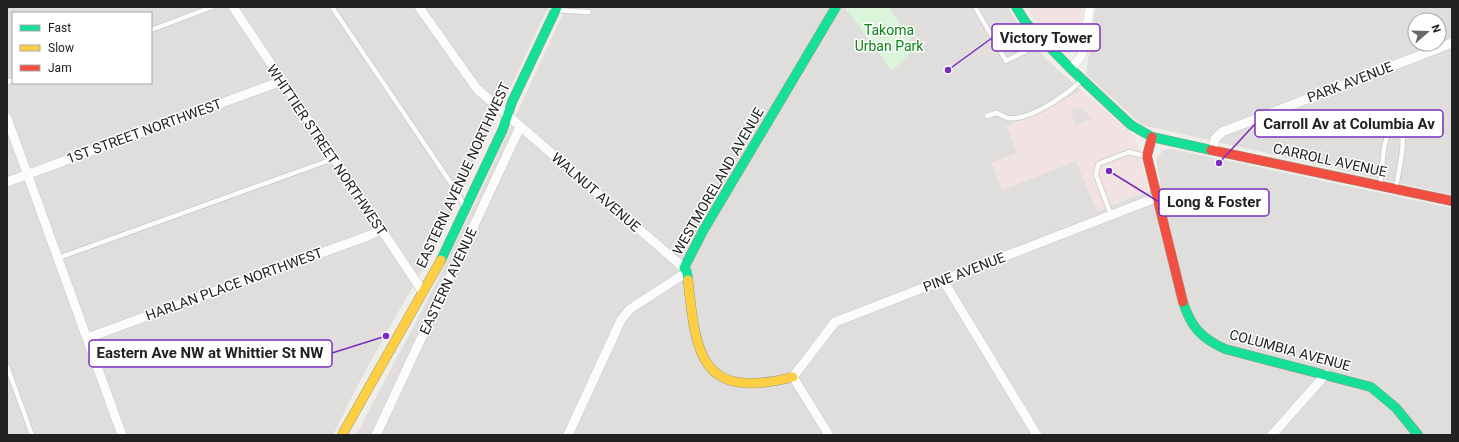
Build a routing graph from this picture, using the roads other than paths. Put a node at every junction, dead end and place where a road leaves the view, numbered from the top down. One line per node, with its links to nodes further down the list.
1 (212, 7): 11 (lane)
2 (233, 7): 16 (street, WHITTIER STREET NORTHWEST)
3 (332, 7): 31 (lane)
4 (419, 7): 17 (street, WALNUT AVENUE)
5 (836, 7): 35 (street, WESTMORELAND AVENUE)
6 (975, 7): 12 (lane)
7 (1016, 7): 12 (street, CARROLL AVENUE)
8 (1090, 7): 14 (street)
9 (554, 8): 10 (lane); 17 (street, EASTERN AVENUE NORTHWEST)
10 (589, 12)
11 (152, 30)
12 (1040, 38): 14 (street, CARROLL AVENUE)
13 (1452, 43): 22 (street, PARK AVENUE)
14 (1072, 69): 15 (street, CARROLL AVENUE)
15 (1082, 80): 18 (lane); 21 (street, CARROLL AVENUE)
16 (282, 81): 24 (street, WHITTIER STREET NORTHWEST); 25 (street, 1ST STREET NORTHWEST)
17 (508, 116): 20 (street, WALNUT AVENUE); 31 (street, EASTERN AVENUE NORTHWEST)
18 (987, 116)
19 (7, 118): 25 (street)
20 (520, 127): 35 (street, WALNUT AVENUE); 45 (street, EASTERN AVENUE)
21 (1152, 137): 22 (street, CARROLL AVENUE); 23 (street, COLUMBIA AVENUE)
22 (1213, 149): 27 (street, CARROLL AVENUE)
23 (1147, 156): 29 (street, COLUMBIA AVENUE); 32 (lane)
24 (333, 159): 33 (street, WHITTIER STREET NORTHWEST); 34 (lane)
25 (27, 175): 26 (street, 1ST STREET NORTHWEST); 34 (street)
26 (7, 182)
27 (1380, 185): 28 (street, CARROLL AVENUE); 28 (lane)
28 (1396, 188): 30 (street, CARROLL AVENUE)
29 (1158, 197): 32 (street, PINE AVENUE); 40 (street, COLUMBIA AVENUE)
30 (1452, 201)
31 (465, 210): 37 (street, EASTERN AVENUE NORTHWEST)
32 (1111, 215): 36 (street, PINE AVENUE)
33 (381, 230): 37 (street, WHITTIER STREET NORTHWEST); 38 (street, HARLAN PLACE NORTHWEST)
34 (58, 258): 38 (street)
35 (686, 270): 41 (street); 46 (street, WESTMORELAND AVENUE)
36 (943, 280): 41 (street, PINE AVENUE); 48 (street)
37 (423, 292): 44 (street, EASTERN AVENUE NORTHWEST)
38 (87, 338): 43 (street)
39 (7, 366): 42 (lane)
40 (1326, 374): 49 (street); 50 (street, COLUMBIA AVENUE)
41 (794, 377): 47 (street)
42 (32, 435)
43 (122, 435)
44 (342, 435)
45 (376, 435)
46 (568, 435)
47 (829, 435)
48 (1037, 435)
49 (1272, 435)
50 (1418, 435)

